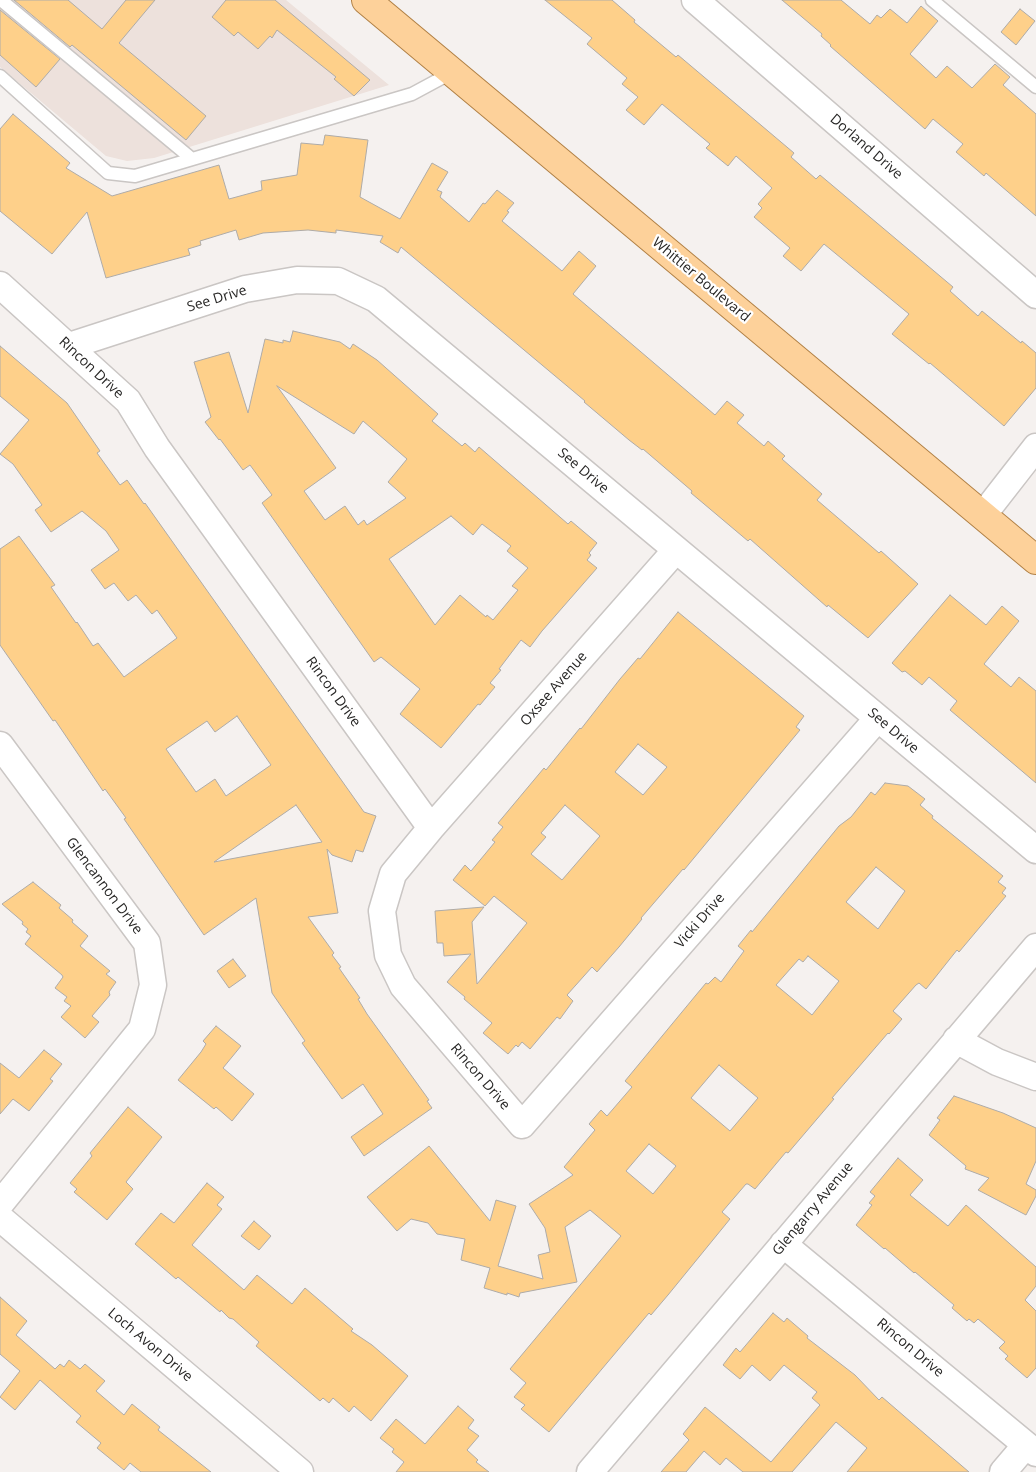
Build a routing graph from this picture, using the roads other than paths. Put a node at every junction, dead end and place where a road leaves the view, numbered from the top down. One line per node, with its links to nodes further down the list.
1 (1, 0): 8 (lane)
2 (366, 0): 5 (main road, Whittier Boulevard)
3 (695, 0): 10 (street, Dorland Drive)
4 (932, 0): 7 (lane)
5 (451, 72): 8 (lane); 13 (main road, Whittier Boulevard)
6 (0, 76): 8 (lane)
7 (1036, 88)
8 (192, 159)
9 (0, 285): 11 (street, Rincon Drive)
10 (1036, 295)
11 (69, 346): 14 (street, See Drive); 18 (street, Rincon Drive)
12 (1036, 447): 13 (street)
13 (983, 515): 15 (main road, Whittier Boulevard)
14 (676, 550): 16 (street, See Drive); 18 (street, Oxsee Avenue)
15 (1036, 560)
16 (878, 718): 19 (street, See Drive); 23 (street, Vicki Drive)
17 (0, 745): 24 (street, Glencannon Drive)
18 (431, 828): 23 (street, Rincon Drive)
19 (1036, 850)
20 (1036, 947): 21 (street, Glengarry Avenue)
21 (956, 1040): 22 (street); 26 (street, Glengarry Avenue)
22 (1036, 1077)
23 (522, 1125)
24 (0, 1204)
25 (0, 1218): 28 (street, Loch Avon Drive)
26 (783, 1244): 27 (street, Rincon Drive); 29 (street, Glengarry Avenue)
27 (1031, 1449): 30 (street)
28 (300, 1472)
29 (590, 1472)
30 (1003, 1472)

